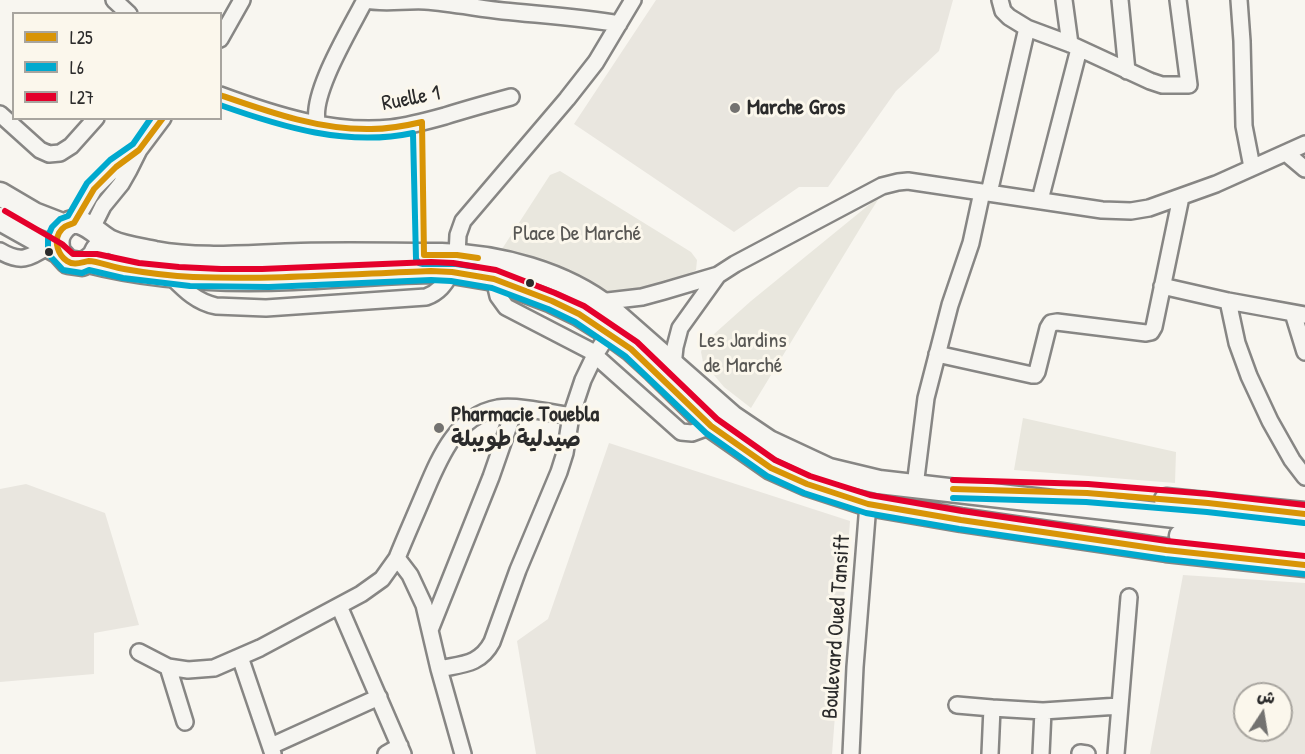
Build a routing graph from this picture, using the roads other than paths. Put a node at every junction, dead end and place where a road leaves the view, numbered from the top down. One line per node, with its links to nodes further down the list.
1 (114, 0): 10 (street)
2 (242, 0): 13 (street)
3 (364, 0): 11 (street); 21 (street)
4 (633, 0): 11 (street)
5 (1000, 0): 12 (street)
6 (1064, 0): 14 (street)
7 (1120, 0): 15 (street)
8 (1178, 0): 15 (street)
9 (1239, 0): 24 (street)
10 (127, 12)
11 (619, 24): 35 (street)
12 (1027, 28): 14 (street); 26 (street)
13 (222, 35)
14 (1074, 46): 15 (street); 29 (street)
15 (1127, 71)
16 (222, 95): 21 (street, Ruelle 1)
17 (512, 97): 21 (street, Ruelle 1)
18 (0, 114): 19 (street)
19 (94, 120)
20 (162, 120): 31 (street)
21 (318, 124)
22 (1305, 144): 23 (street)
23 (1286, 153): 24 (street); 25 (street)
24 (1252, 167): 28 (street)
25 (1305, 169)
26 (986, 193): 29 (street); 36 (street); 44 (street)
27 (0, 194): 31 (highway)
28 (1181, 197): 29 (street); 38 (street)
29 (1040, 200)
30 (0, 219): 32 (highway)
31 (82, 227): 32 (highway); 34 (highway); 35 (highway)
32 (53, 249): 33 (street); 34 (highway)
33 (0, 251)
34 (88, 261): 35 (highway)
35 (454, 263): 37 (highway); 39 (highway)
36 (717, 275): 39 (street); 46 (street)
37 (494, 279): 42 (highway); 45 (street)
38 (1162, 286): 40 (street); 44 (street)
39 (592, 297): 46 (highway)
40 (1228, 301): 41 (street); 50 (street)
41 (1299, 314): 43 (street)
42 (609, 333): 45 (street); 46 (highway)
43 (1305, 352)
44 (937, 354): 51 (street)
45 (595, 355): 48 (street); 49 (street)
46 (663, 368): 49 (highway); 51 (highway)
47 (515, 408): 48 (street); 57 (street); 61 (street)
48 (571, 416): 65 (street)
49 (711, 426): 52 (highway)
50 (1305, 477)
51 (923, 488): 53 (highway); 55 (highway)
52 (868, 504): 54 (highway); 76 (street, Boulevard Oued Tansift)
53 (1305, 514)
54 (961, 520): 56 (highway); 58 (highway)
55 (1305, 531)
56 (1305, 550)
57 (397, 558): 60 (street); 61 (street)
58 (1305, 565)
59 (1129, 597): 68 (street)
60 (339, 606): 63 (street); 66 (street)
61 (430, 630): 65 (street)
62 (140, 652): 64 (street)
63 (240, 657): 64 (street); 72 (street)
64 (168, 667): 71 (street)
65 (439, 669): 75 (street)
66 (379, 697): 72 (street); 73 (street)
67 (957, 705): 69 (street)
68 (1119, 706): 70 (street); 79 (street)
69 (992, 708): 70 (street); 77 (street)
70 (1044, 711): 78 (street)
71 (185, 722)
72 (272, 750)
73 (402, 750): 74 (street)
74 (386, 754)
75 (463, 754)
76 (851, 754)
77 (990, 754)
78 (1041, 754)
79 (1116, 754)

